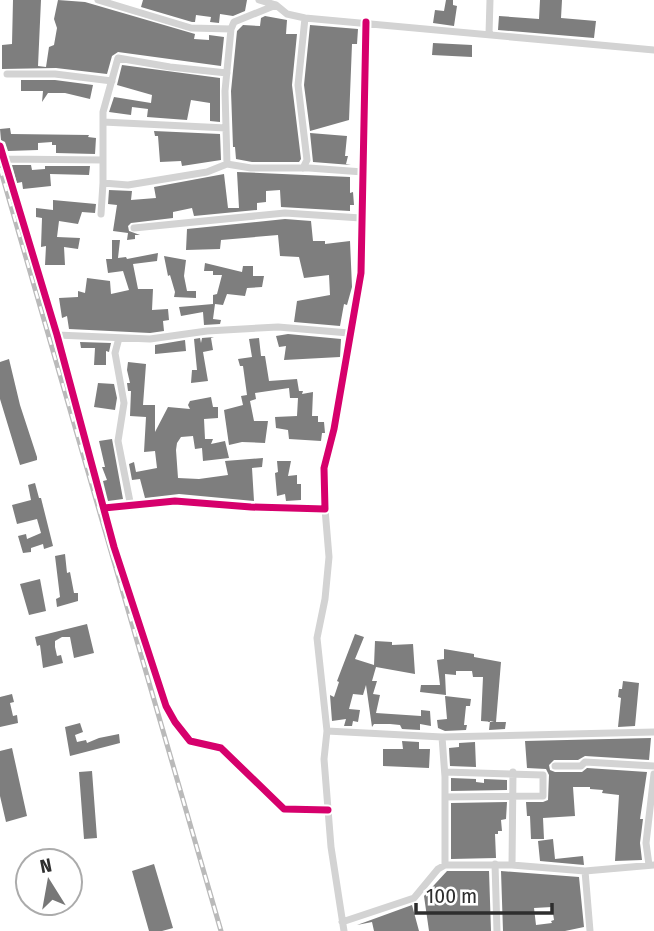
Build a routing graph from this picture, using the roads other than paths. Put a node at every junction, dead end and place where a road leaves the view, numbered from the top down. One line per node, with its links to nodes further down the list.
1 (98, 0): 7 (street)
2 (259, 0): 4 (street)
3 (489, 0): 8 (street)
4 (276, 5): 5 (street); 7 (street)
5 (305, 18): 6 (street); 19 (street)
6 (366, 22): 8 (street); 20 (street)
7 (231, 29): 10 (street)
8 (489, 34): 9 (street)
9 (654, 50)
10 (227, 73): 12 (street); 14 (street)
11 (7, 74): 12 (street)
12 (112, 81): 13 (street)
13 (103, 122): 14 (street); 17 (street)
14 (226, 128): 18 (street)
15 (0, 146): 16 (street)
16 (4, 159): 17 (street); 26 (street)
17 (103, 160): 21 (street)
18 (227, 164): 19 (street); 21 (street)
19 (303, 169): 20 (street)
20 (363, 172): 23 (street)
21 (103, 183): 22 (street)
22 (101, 214)
23 (361, 218): 24 (street); 25 (street)
24 (134, 229)
25 (349, 333): 27 (street); 30 (street)
26 (57, 334): 27 (street); 29 (street)
27 (119, 338): 28 (street)
28 (131, 507): 29 (street); 30 (street)
29 (104, 508): 41 (street)
30 (325, 509): 31 (street)
31 (327, 732): 33 (street); 41 (street)
32 (654, 732): 33 (street)
33 (442, 737): 36 (street)
34 (555, 766): 35 (street)
35 (654, 766)
36 (445, 772): 37 (street); 40 (street)
37 (513, 772): 39 (street); 39 (street)
38 (654, 774): 45 (street)
39 (512, 796): 40 (street); 44 (street)
40 (445, 797): 43 (street)
41 (328, 810): 47 (street)
42 (495, 864): 43 (street); 44 (street); 48 (street)
43 (445, 865): 47 (street)
44 (512, 865): 46 (street)
45 (652, 865): 46 (street)
46 (585, 871): 49 (street)
47 (343, 927)
48 (496, 931)
49 (590, 931)

